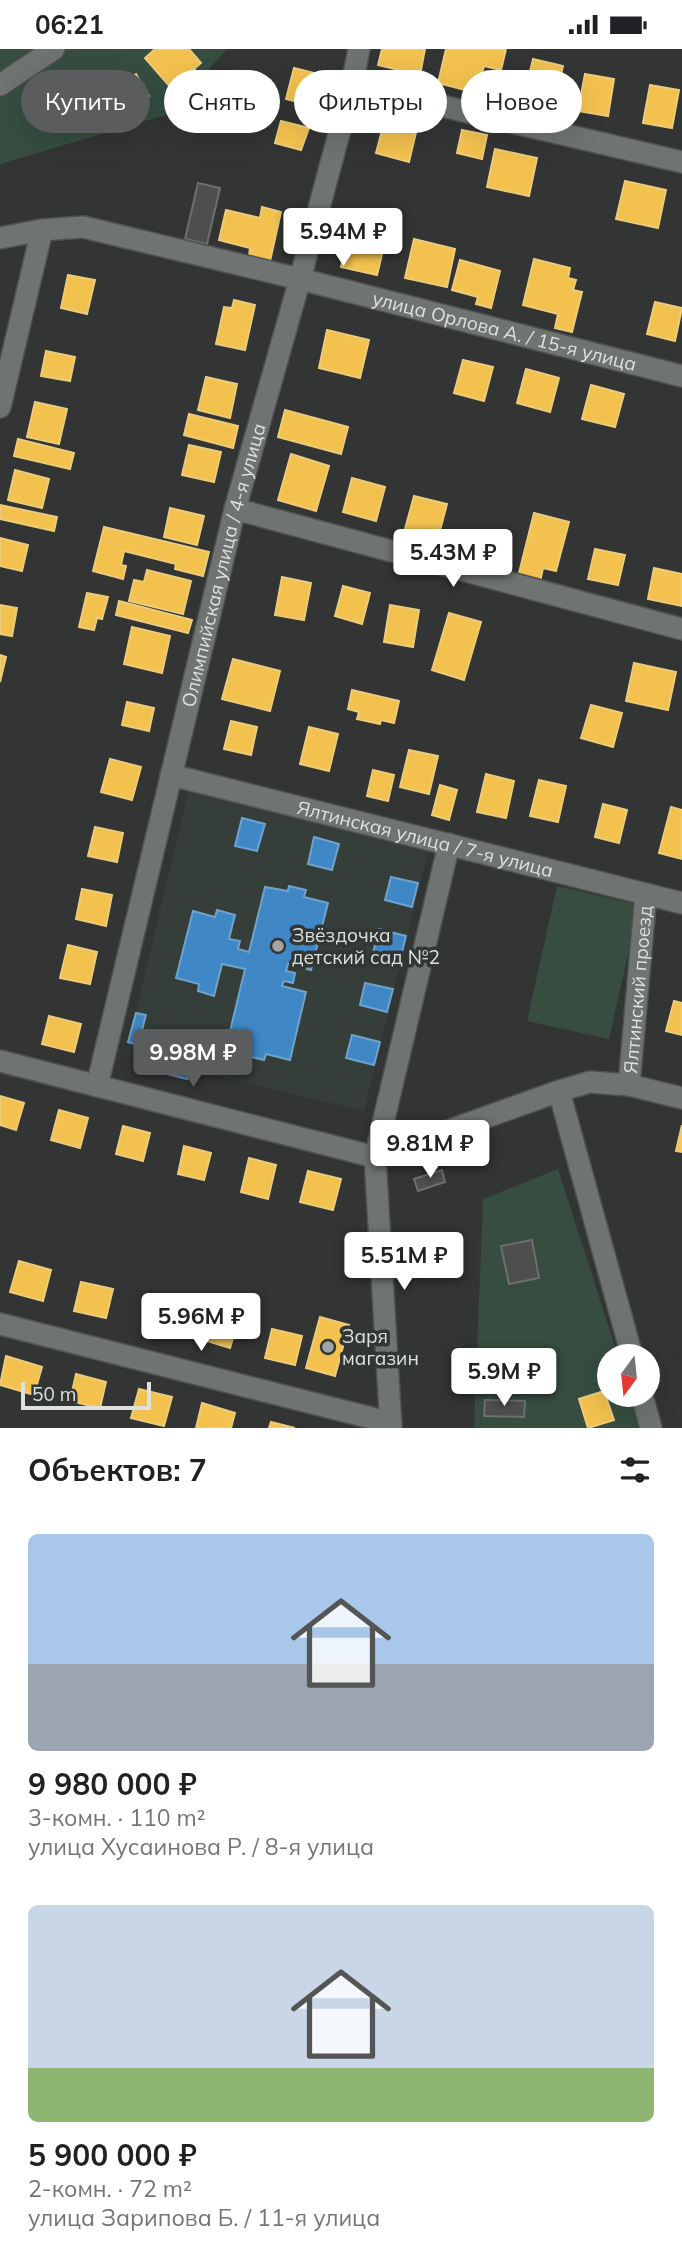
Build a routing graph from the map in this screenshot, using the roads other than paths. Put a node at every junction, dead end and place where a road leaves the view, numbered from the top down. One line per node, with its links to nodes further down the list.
1 (54, 49): 4 (street)
2 (359, 49): 3 (street, Олимпийская улица / 4-я улица)
3 (355, 70)
4 (0, 85)
5 (447, 107): 7 (street)
6 (339, 133): 10 (street, Олимпийская улица / 4-я улица)
7 (682, 162)
8 (42, 230): 9 (street, улица Орлова А. / 15-я улица); 10 (street, улица Орлова А. / 15-я улица); 12 (street)
9 (0, 238)
10 (300, 279): 11 (street, улица Орлова А. / 15-я улица); 13 (street, Олимпийская улица / 4-я улица)
11 (682, 376)
12 (0, 407)
13 (235, 509): 14 (street); 15 (street, Олимпийская улица / 4-я улица)
14 (682, 629)
15 (171, 775): 16 (street, Ялтинская улица / 7-я улица); 21 (street, Олимпийская улица / 4-я улица)
16 (449, 844): 17 (street, Ялтинская улица / 7-я улица); 24 (street)
17 (646, 894): 18 (street, Ялтинская улица / 7-я улица); 20 (street, Ялтинский проезд)
18 (682, 903)
19 (0, 1061): 21 (street)
20 (629, 1085): 22 (street); 23 (street)
21 (97, 1086): 24 (street)
22 (559, 1091): 24 (street); 26 (street)
23 (682, 1098)
24 (375, 1157): 28 (street)
25 (0, 1324): 28 (street)
26 (629, 1344)
27 (645, 1407): 29 (street)
28 (391, 1425)
29 (651, 1428)

